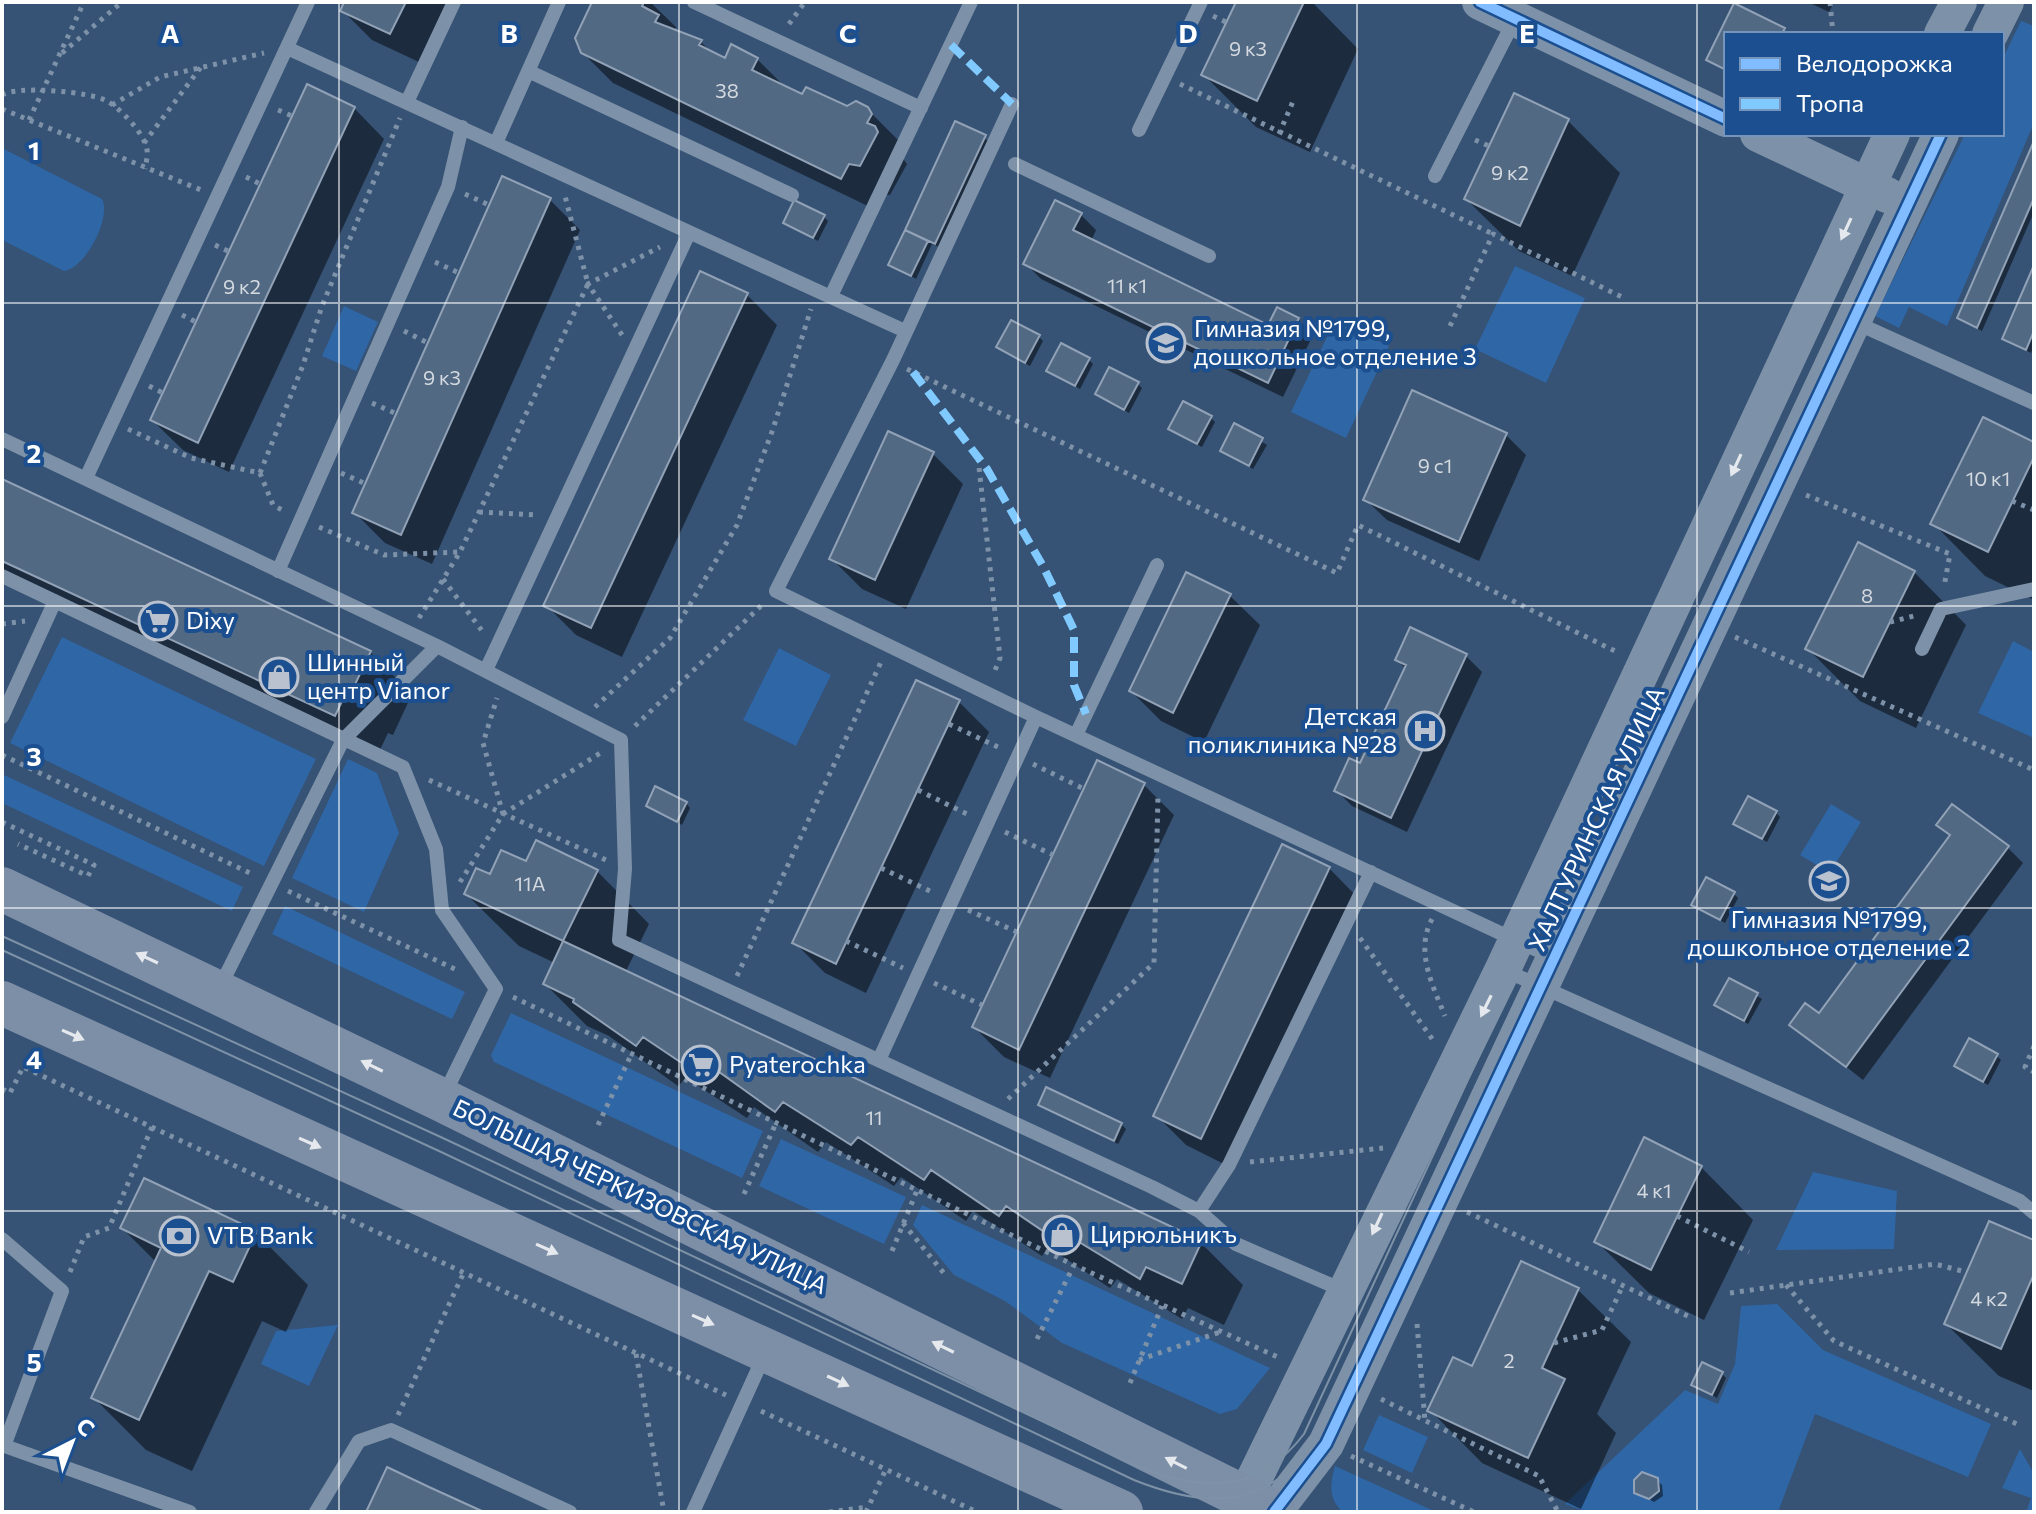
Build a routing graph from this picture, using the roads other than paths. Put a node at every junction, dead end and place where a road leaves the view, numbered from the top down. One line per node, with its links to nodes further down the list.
1 (308, 2): 13 (lane)
2 (454, 2): 15 (lane)
3 (559, 2): 14 (lane)
4 (694, 2): 17 (lane)
5 (971, 2): 17 (lane)
6 (1201, 2): 20 (lane)
7 (1480, 2): 10 (street)
8 (1959, 2): 11 (street)
9 (2006, 2): 12 (street)
10 (1515, 19): 18 (street); 26 (lane)
11 (1943, 32)
12 (1991, 32)
13 (287, 48): 15 (lane); 37 (lane)
14 (528, 71): 24 (lane); 28 (lane)
15 (407, 102): 19 (lane)
16 (1012, 104): 34 (lane)
17 (921, 108): 32 (lane)
18 (1724, 118)
19 (462, 127): 24 (lane); 39 (lane)
20 (1139, 130)
21 (1891, 136): 27 (street, ХАЛТУРИНСКАЯ УЛИЦА)
22 (1940, 136): 29 (street, ХАЛТУРИНСКАЯ УЛИЦА)
23 (1776, 138): 27 (street)
24 (496, 143): 30 (lane)
25 (1015, 164): 31 (lane)
26 (1435, 176)
27 (1866, 185): 29 (street); 52 (street, ХАЛТУРИНСКАЯ УЛИЦА, one-way to 52)
28 (792, 195)
29 (1906, 205): 33 (street, ХАЛТУРИНСКАЯ УЛИЦА)
30 (689, 233): 32 (lane); 45 (lane)
31 (1209, 256)
32 (831, 296): 34 (lane)
33 (1852, 321): 35 (lane); 53 (street, ХАЛТУРИНСКАЯ УЛИЦА)
34 (905, 331): 47 (lane)
35 (2034, 403)
36 (2, 439): 37 (lane)
37 (86, 478): 39 (lane)
38 (1157, 565): 48 (lane)
39 (278, 571): 43 (lane)
40 (2, 576): 42 (lane)
41 (2034, 589): 44 (lane)
42 (55, 601): 46 (lane); 49 (lane)
43 (437, 646): 45 (lane); 49 (lane)
44 (1922, 649)
45 (486, 670): 56 (lane)
46 (2, 717)
47 (1036, 717): 48 (lane); 56 (lane)
48 (1076, 735): 50 (lane)
49 (343, 740): 54 (lane); 57 (lane)
50 (1371, 872): 52 (lane); 58 (lane)
51 (2, 889): 54 (main road, БОЛЬШАЯ ЧЕРКИЗОВСКАЯ УЛИЦА, one-way to 51)
52 (1510, 954): 53 (lane); 53 (lane); 61 (street, ХАЛТУРИНСКАЯ УЛИЦА, one-way to 61)
53 (1548, 972): 59 (lane); 64 (street, ХАЛТУРИНСКАЯ УЛИЦА)
54 (217, 992): 57 (main road, БОЛЬШАЯ ЧЕРКИЗОВСКАЯ УЛИЦА, one-way to 54)
55 (2, 1003): 62 (main road, one-way to 62)
56 (879, 1060): 58 (lane)
57 (442, 1100): 64 (main road, БОЛЬШАЯ ЧЕРКИЗОВСКАЯ УЛИЦА, one-way to 57)
58 (1199, 1211): 61 (lane)
59 (2034, 1213)
60 (2, 1239): 63 (lane)
61 (1345, 1291): 64 (street, ХАЛТУРИНСКАЯ УЛИЦА)
62 (767, 1348): 65 (main road, one-way to 65); 69 (lane)
63 (3, 1445): 66 (lane)
64 (1258, 1508)
65 (1110, 1509)
66 (190, 1512)
67 (316, 1512): 68 (lane)
68 (570, 1512)
69 (693, 1512)

